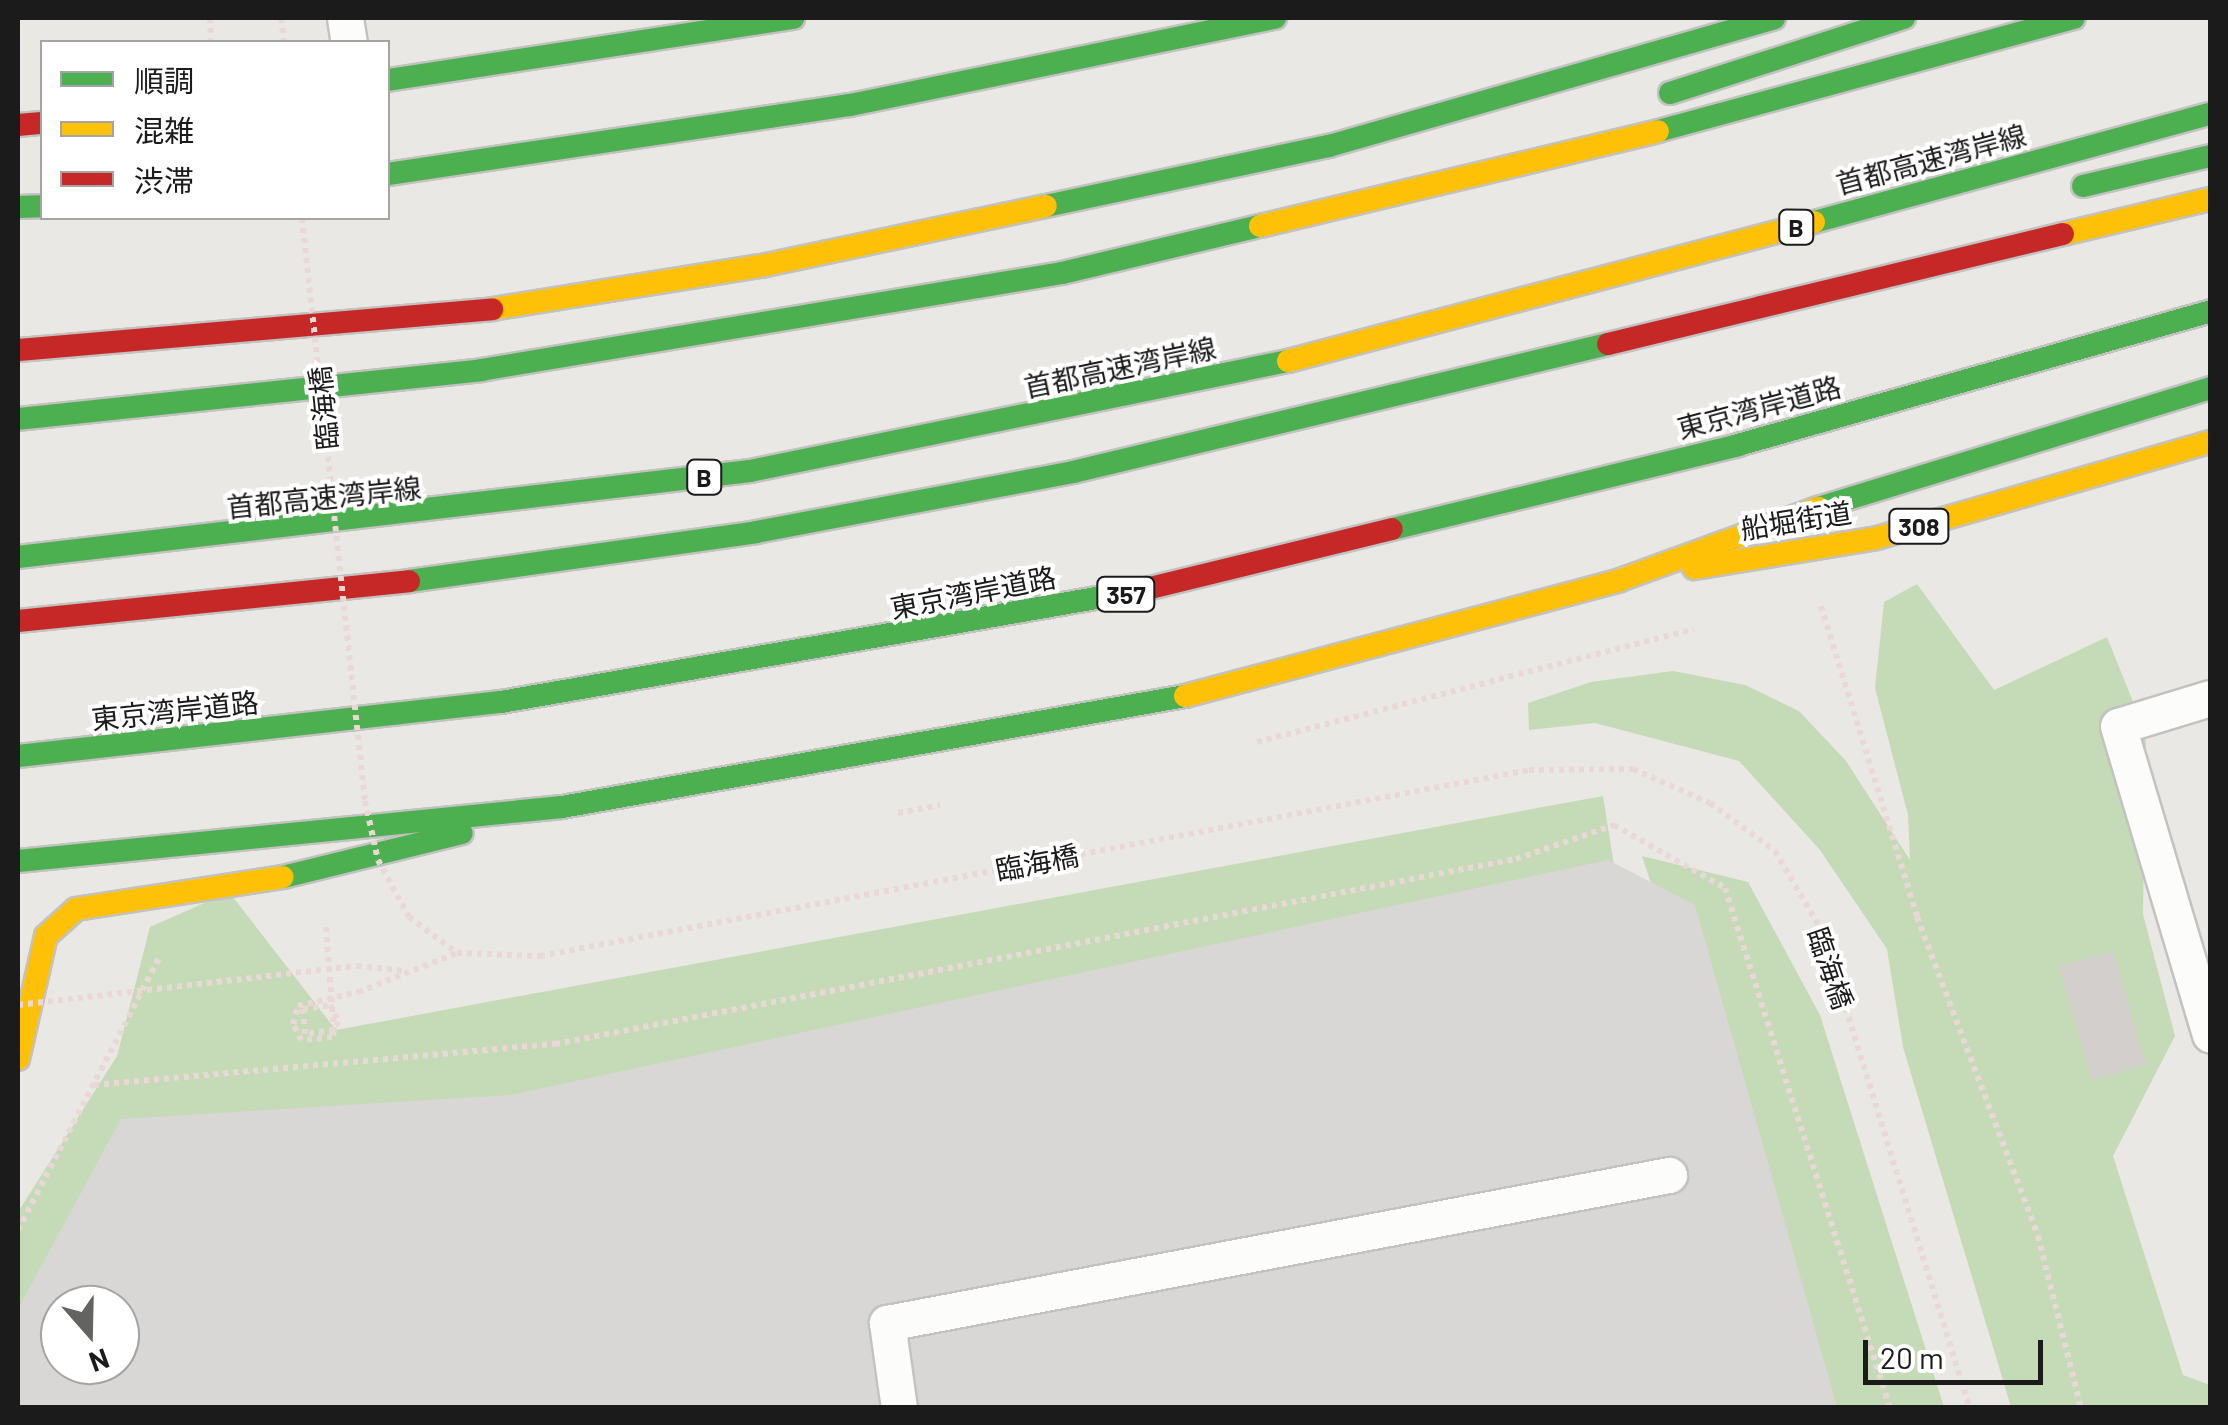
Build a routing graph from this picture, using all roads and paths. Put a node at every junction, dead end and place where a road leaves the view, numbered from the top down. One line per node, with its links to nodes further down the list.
1 (1275, 18): 11 (main road)
2 (1774, 18): 23 (main road)
3 (1904, 18): 7 (main road)
4 (2074, 18): 14 (main road)
5 (783, 19): 6 (main road)
6 (390, 80)
7 (1644, 101)
8 (2210, 114): 22 (main road, 首都高速湾岸線 / B)
9 (1588, 119): 14 (main road)
10 (2210, 156): 12 (main road)
11 (390, 174)
12 (2056, 192)
13 (2210, 199): 30 (main road)
14 (1347, 208): 19 (main road)
15 (302, 220): 36 (path, 臨海橋, bridge)
16 (1845, 242): 22 (main road)
17 (2210, 311): 32 (main road, 東京湾岸道路 / 357)
18 (575, 326): 19 (main road)
19 (770, 328): 25 (main road)
20 (516, 333): 21 (main road)
21 (476, 338)
22 (1382, 340): 27 (main road, 首都高速湾岸線 / B)
23 (18, 350)
24 (2210, 388): 28 (main road)
25 (18, 419)
26 (2210, 442): 28 (main road, 船堀街道 / 308)
27 (18, 557)
28 (1620, 580): 33 (main road)
29 (1817, 596): 46 (path)
30 (18, 620)
31 (2210, 698): 39 (lane)
32 (18, 756)
33 (562, 806): 34 (main road); 40 (main road)
34 (18, 861)
35 (325, 919): 37 (path, bridge)
36 (457, 953): 37 (path); 45 (path, 臨海橋, bridge)
37 (407, 972): 38 (path, bridge)
38 (18, 1005)
39 (2210, 1035)
40 (18, 1059)
41 (93, 1085): 44 (path)
42 (1669, 1176): 43 (lane)
43 (899, 1408)
44 (1890, 1408)
45 (1970, 1408)
46 (2081, 1408)

